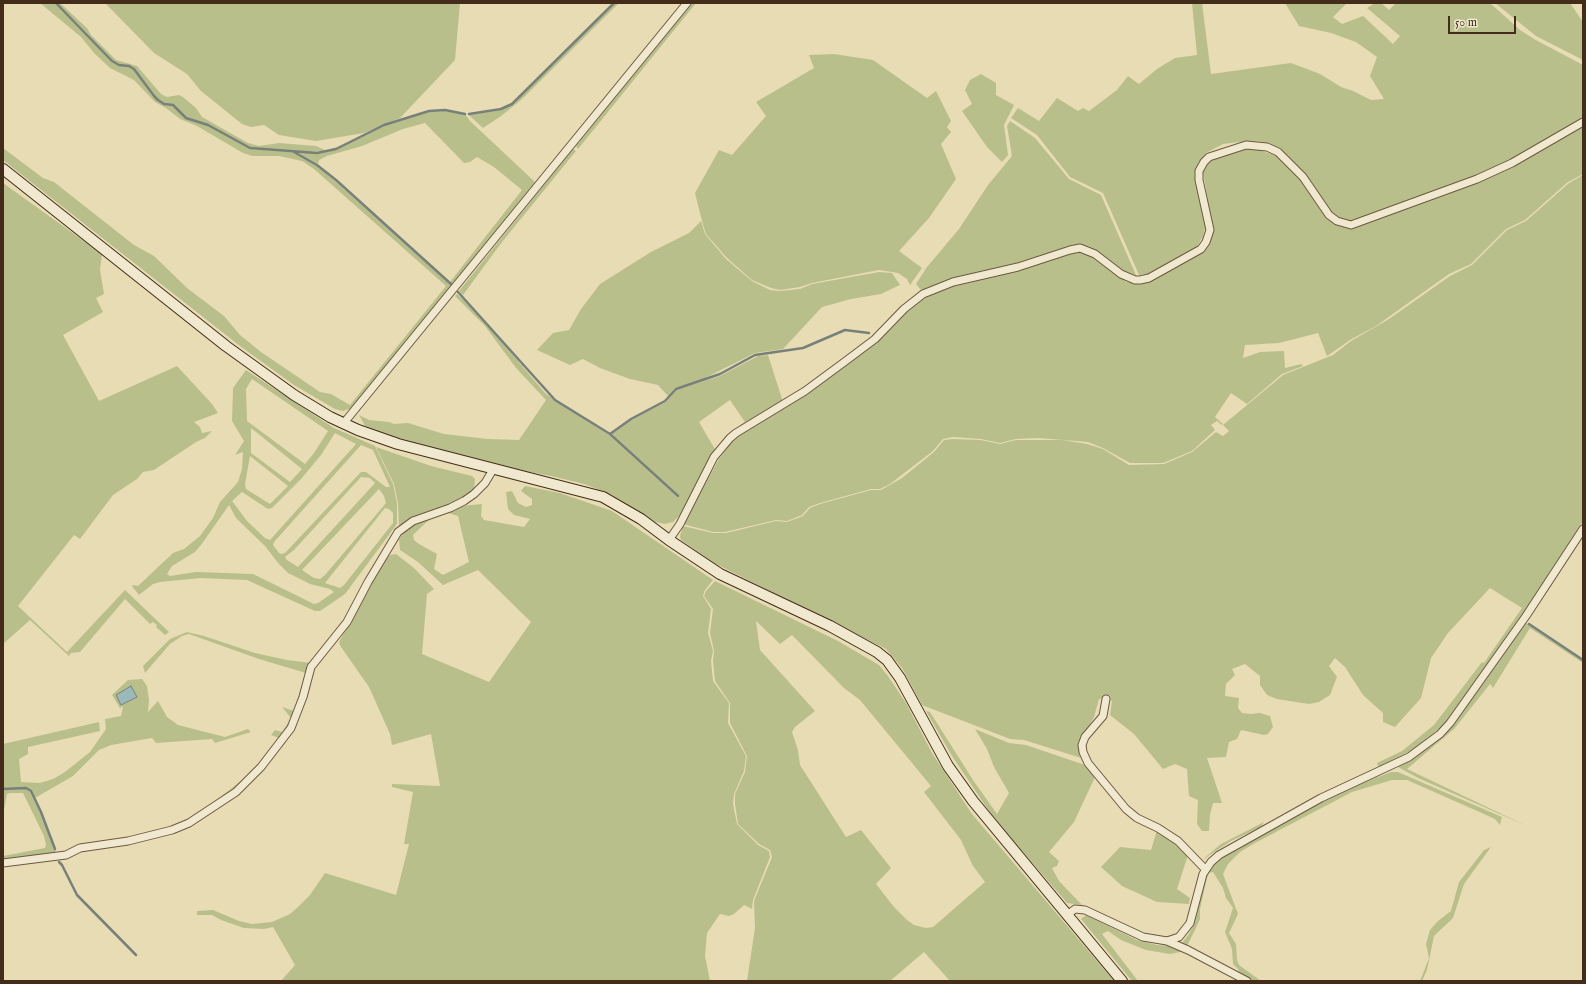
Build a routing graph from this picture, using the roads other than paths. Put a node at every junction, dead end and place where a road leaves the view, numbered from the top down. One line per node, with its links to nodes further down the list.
1 (687, 3): 4 (street)
2 (1583, 122): 7 (street)
3 (3, 169): 4 (main road)
4 (343, 424): 5 (main road)
5 (494, 468): 7 (main road); 9 (street)
6 (1583, 529): 10 (street)
7 (669, 540): 11 (main road)
8 (1106, 699): 10 (street)
9 (3, 863)
10 (1205, 869): 12 (street)
11 (1066, 915): 12 (street); 13 (main road)
12 (1167, 941): 14 (street)
13 (1122, 981)
14 (1246, 981)

